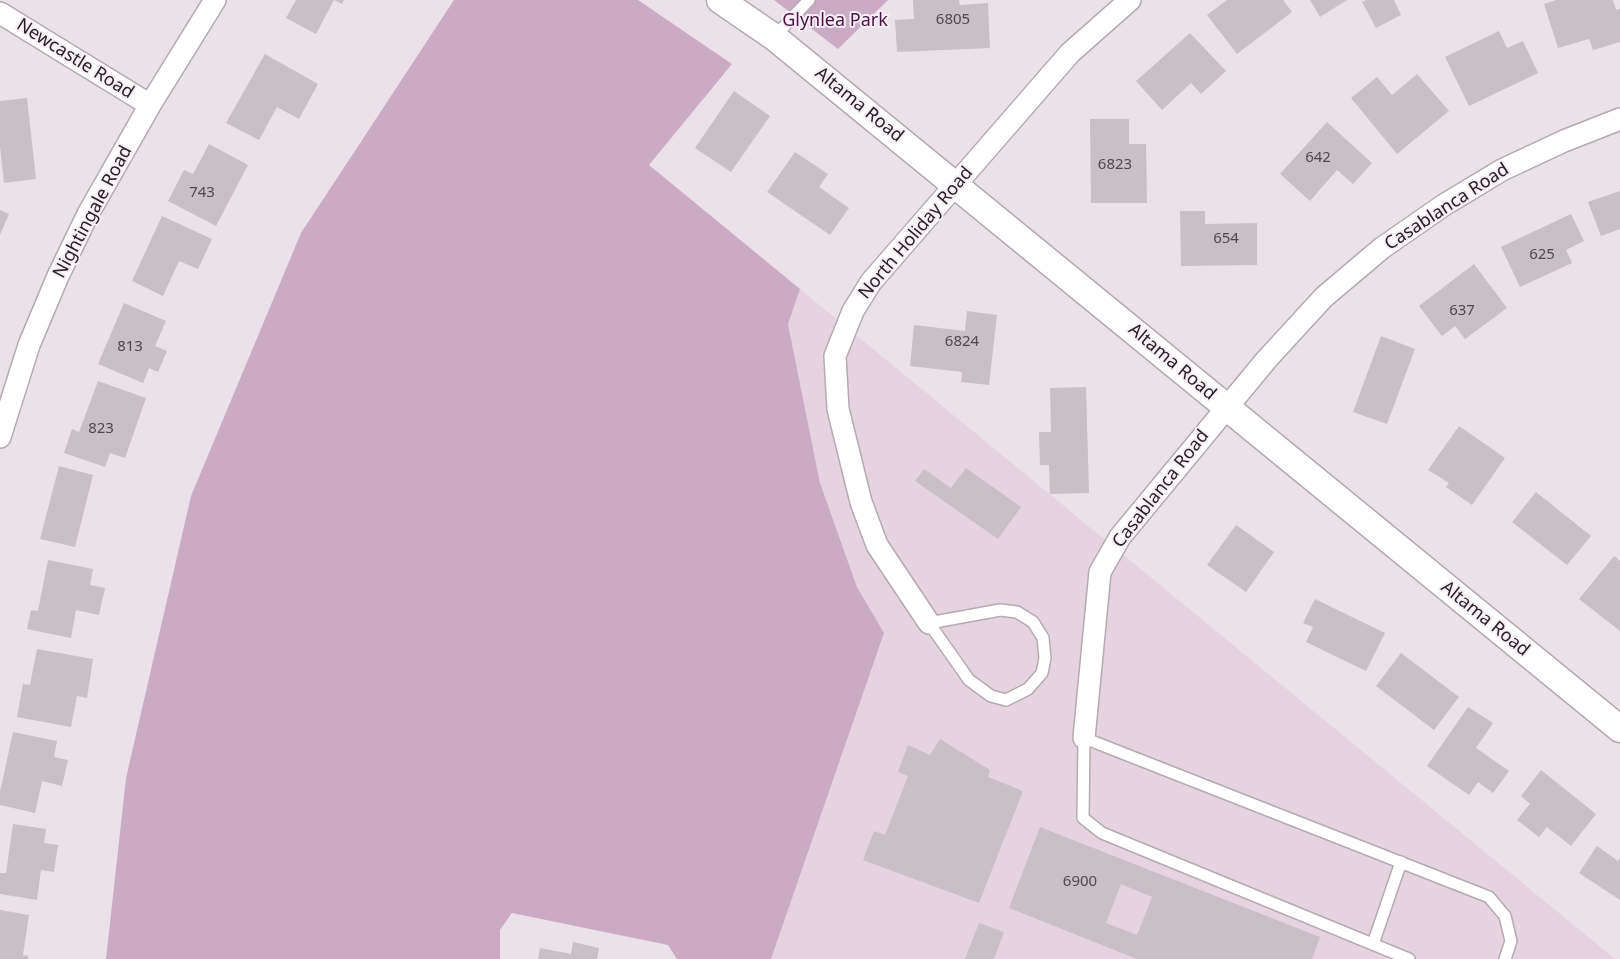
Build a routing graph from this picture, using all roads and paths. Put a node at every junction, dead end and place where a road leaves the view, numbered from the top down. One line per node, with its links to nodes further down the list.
1 (215, 0): 7 (street, Nightingale Road)
2 (720, 0): 6 (street, Altama Road)
3 (809, 0): 6 (lane)
4 (1130, 0): 9 (street, North Holiday Road)
5 (0, 12): 7 (street, Newcastle Road)
6 (774, 37): 9 (street, Altama Road)
7 (150, 105): 11 (street, Nightingale Road)
8 (1620, 118): 10 (street, Casablanca Road)
9 (956, 184): 10 (street, Altama Road); 12 (street, North Holiday Road)
10 (1226, 407): 13 (street, Altama Road); 14 (street, Casablanca Road)
11 (0, 437)
12 (929, 622): 12 (lane)
13 (1620, 730)
14 (1084, 738): 15 (lane); 16 (lane)
15 (1401, 862): 16 (lane); 18 (lane)
16 (1373, 944): 17 (lane)
17 (1409, 959)
18 (1505, 959)

